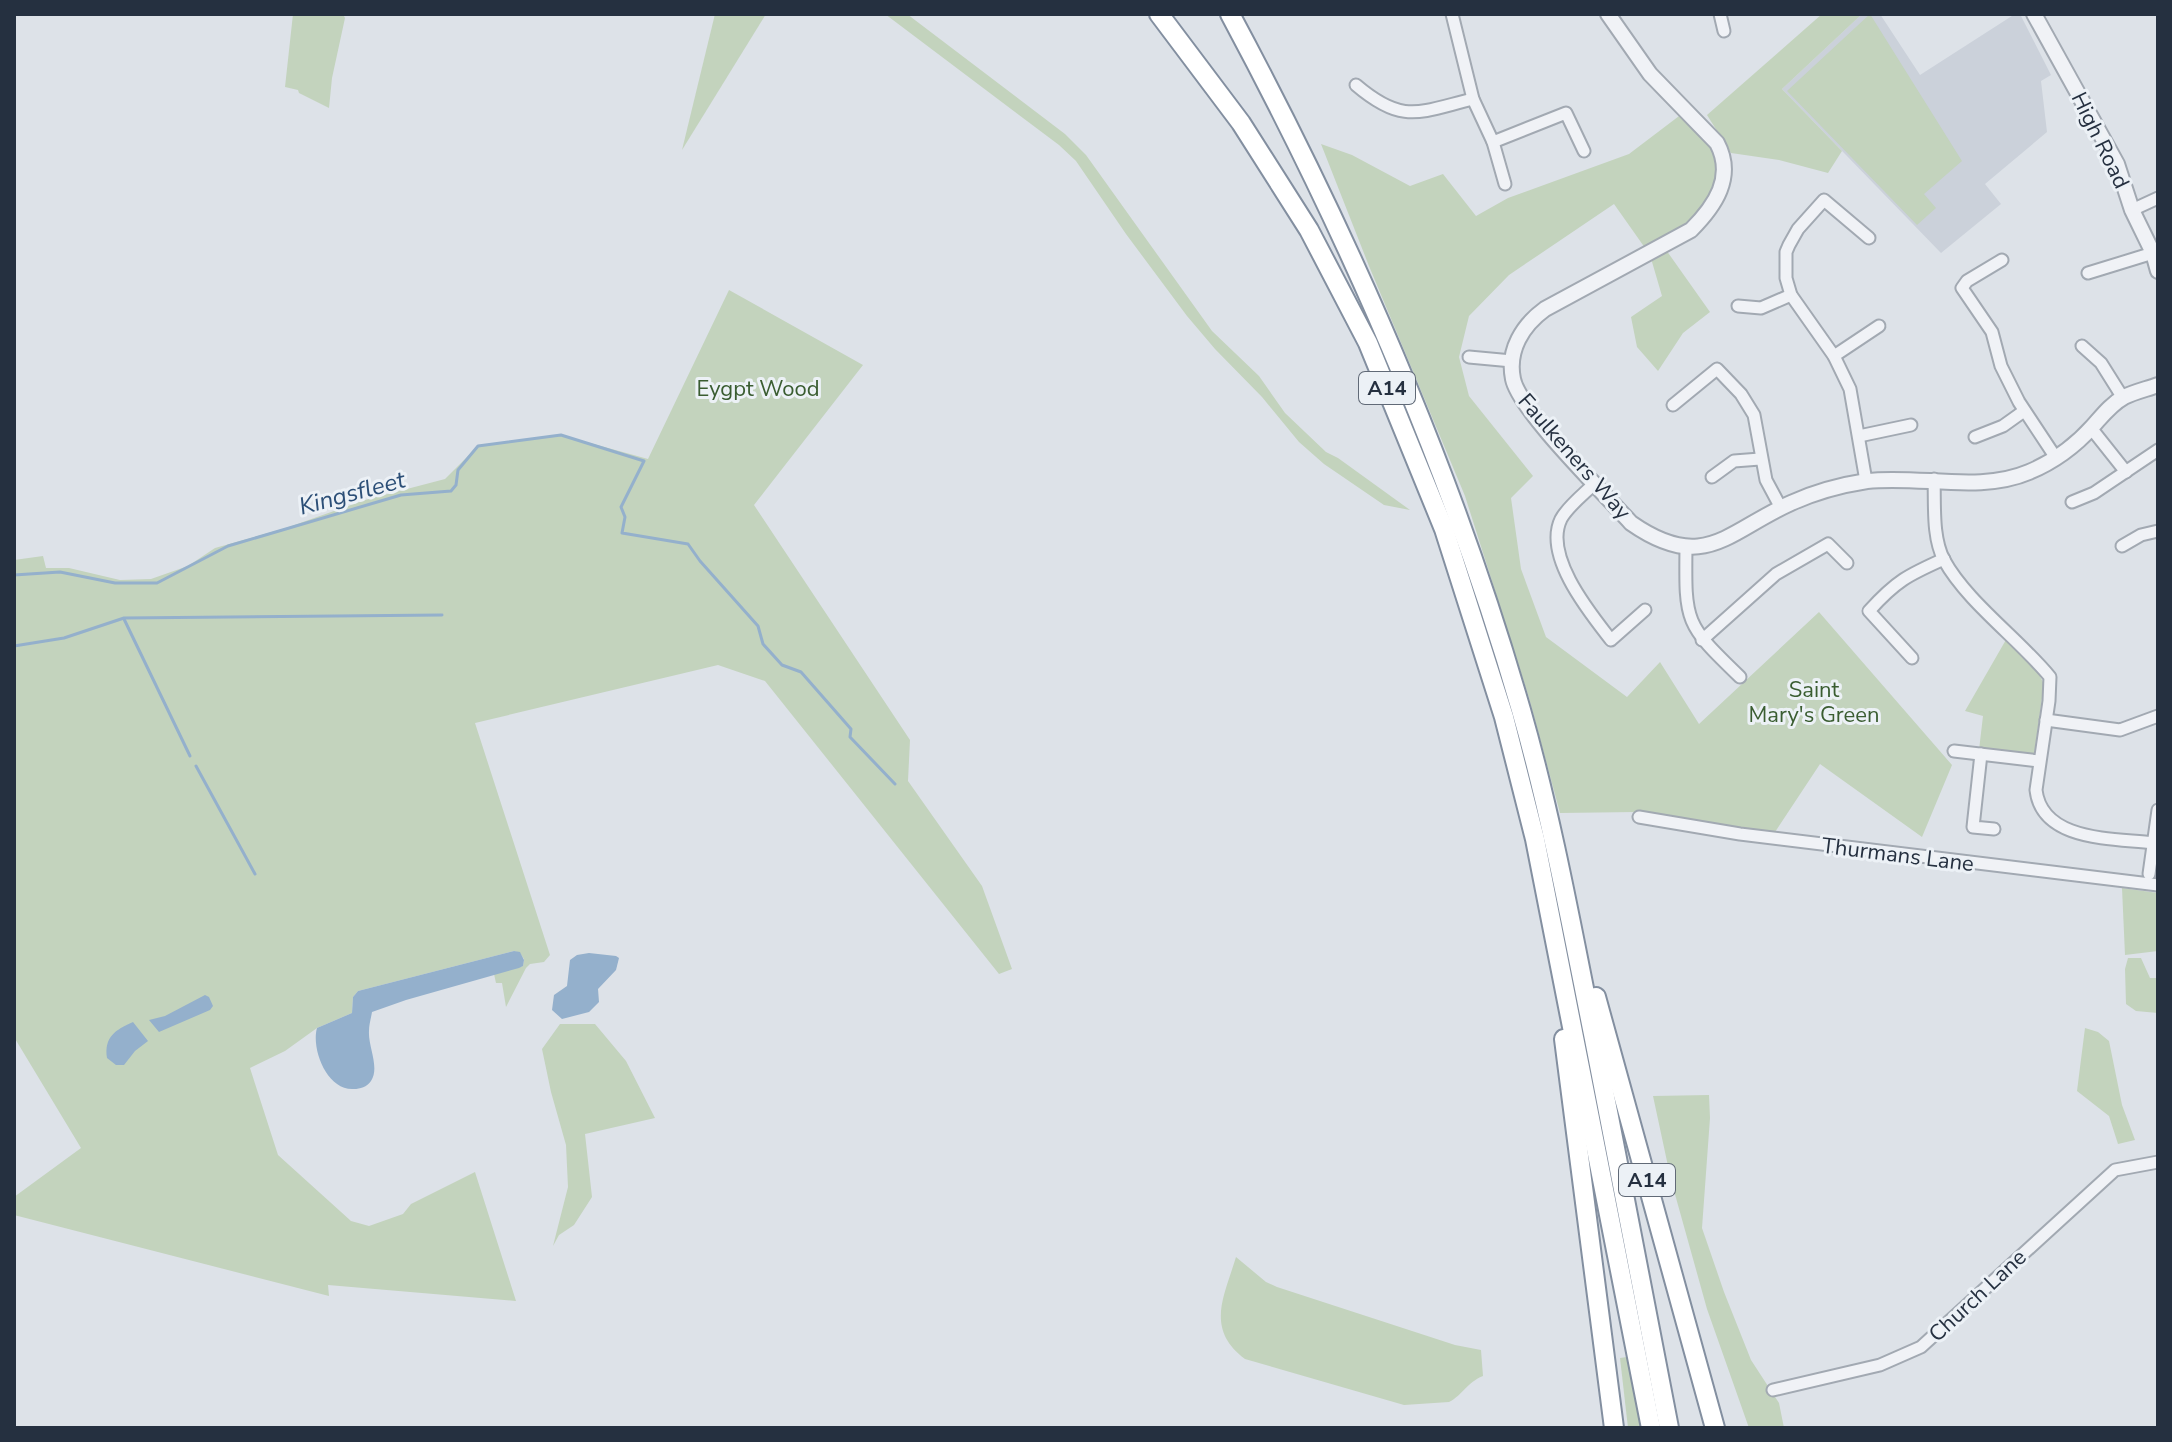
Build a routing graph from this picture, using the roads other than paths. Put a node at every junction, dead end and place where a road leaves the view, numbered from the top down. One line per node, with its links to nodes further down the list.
1 (1159, 14): 59 (highway, A14)
2 (1230, 14): 59 (highway, A14)
3 (1452, 14): 9 (street)
4 (1608, 14): 26 (street)
5 (1720, 14): 7 (street)
6 (2034, 14): 14 (street, High Road)
7 (1724, 31)
8 (1356, 85): 9 (street)
9 (1473, 99): 10 (street)
10 (1493, 142): 11 (street); 12 (street)
11 (1584, 151)
12 (1505, 184)
13 (2158, 198): 14 (street)
14 (2132, 210): 16 (street, High Road)
15 (1869, 238): 20 (street)
16 (2153, 253): 18 (street, High Road); 19 (street)
17 (2002, 260): 30 (street)
18 (2158, 271)
19 (2088, 273)
20 (1791, 295): 21 (street); 24 (street)
21 (1738, 306)
22 (1879, 326): 24 (street)
23 (2082, 346): 28 (street)
24 (1834, 356): 33 (street)
25 (1469, 357): 26 (street)
26 (1512, 361): 42 (street, Faulkeners Way)
27 (2158, 385): 28 (street)
28 (2123, 398): 32 (street)
29 (1673, 405): 37 (street)
30 (2024, 411): 34 (street); 36 (street)
31 (1911, 425): 33 (street)
32 (2091, 428): 36 (street); 38 (street)
33 (1859, 436): 41 (street)
34 (1975, 437)
35 (2158, 450): 38 (street)
36 (2056, 458): 40 (street)
37 (1760, 459): 39 (street); 44 (street)
38 (2126, 472): 43 (street)
39 (1712, 477)
40 (1934, 479): 41 (street); 48 (street)
41 (1866, 481): 44 (street)
42 (1595, 483): 47 (street, Faulkeners Way); 50 (street)
43 (2072, 502)
44 (1781, 508): 47 (street)
45 (2158, 531): 46 (street)
46 (2122, 546)
47 (1686, 547): 51 (street)
48 (1944, 559): 52 (street); 55 (street)
49 (1847, 563): 51 (street)
50 (1645, 610)
51 (1702, 640): 53 (street)
52 (1912, 658)
53 (1740, 677)
54 (2158, 716): 55 (street)
55 (2046, 720): 58 (street)
56 (1954, 751): 57 (street)
57 (1981, 754): 58 (street); 62 (street)
58 (2039, 761): 64 (street)
59 (1535, 802): 63 (highway, A14)
60 (2158, 810): 64 (street)
61 (1639, 817): 66 (street, Thurmans Lane)
62 (1994, 829)
63 (1544, 840): 67 (highway, A14); 68 (highway, A14)
64 (2153, 843): 65 (street)
65 (2149, 874)
66 (2158, 885)
67 (1573, 934): 73 (highway, A14); 74 (highway, A14)
68 (1563, 988): 71 (highway, A14); 72 (highway, A14)
69 (2158, 1162): 70 (street, Church Lane)
70 (1773, 1390)
71 (1614, 1428)
72 (1651, 1428)
73 (1669, 1428)
74 (1715, 1428)

